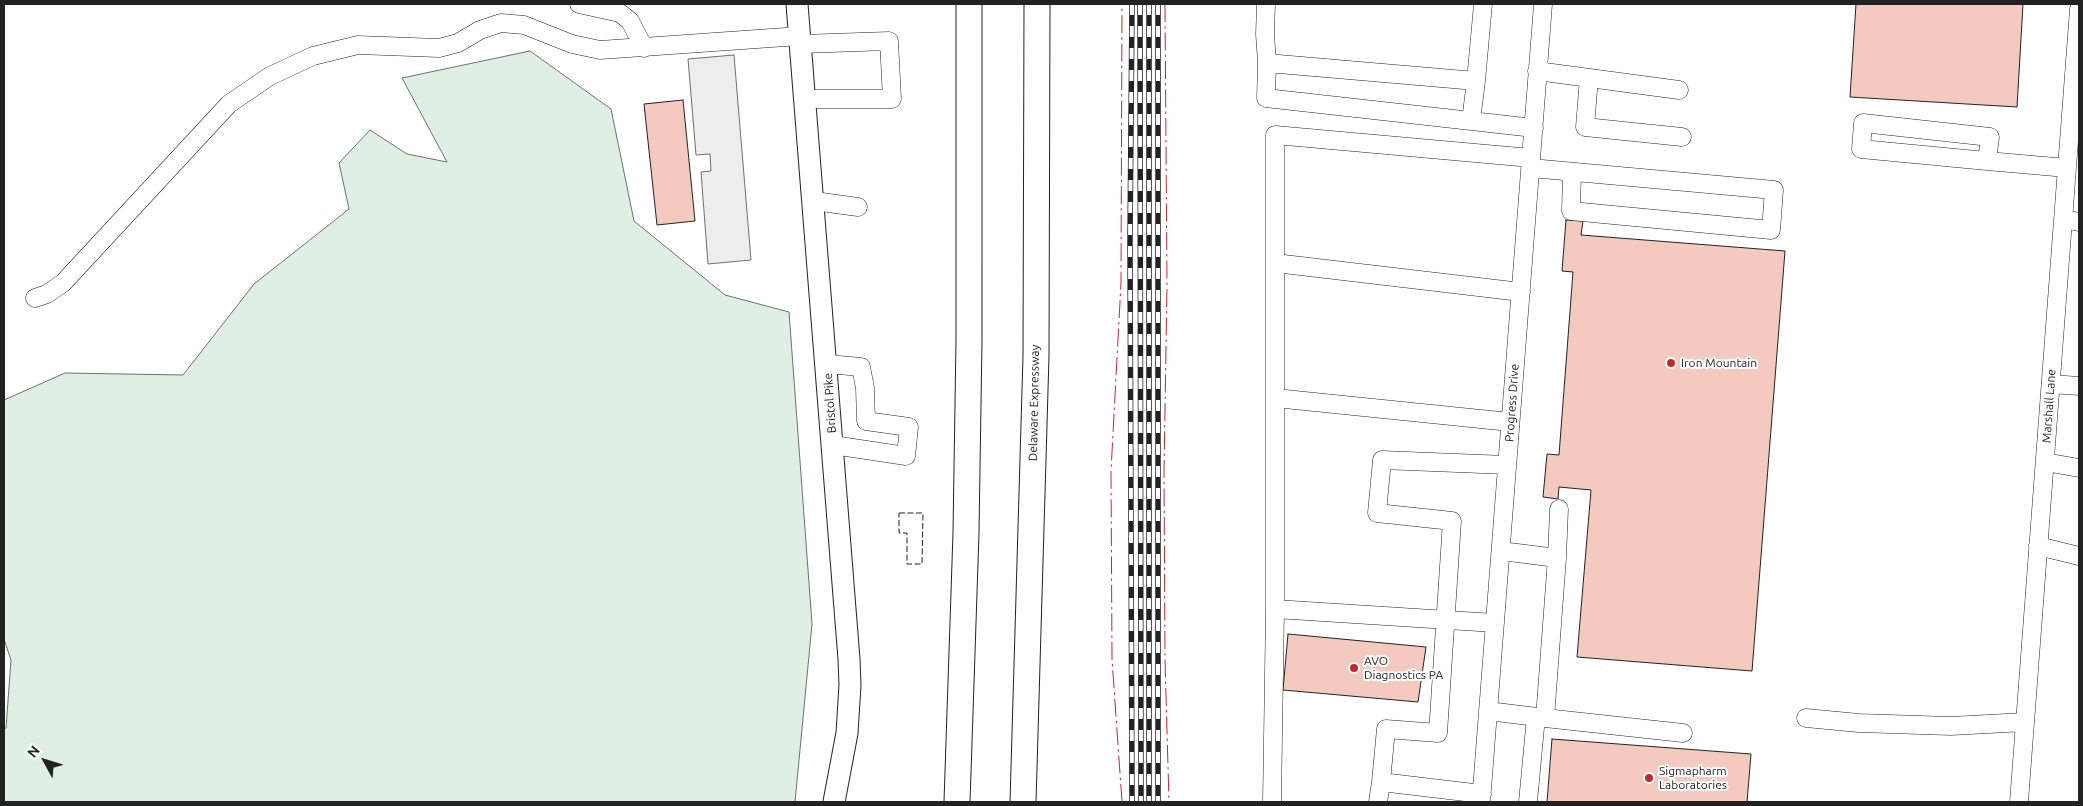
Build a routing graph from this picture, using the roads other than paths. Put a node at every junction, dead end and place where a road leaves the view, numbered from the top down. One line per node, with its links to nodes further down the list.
1 (579, 4): 11 (street)
2 (798, 4): 10 (main road, Bristol Pike)
3 (969, 4): 56 (highway)
4 (1037, 4): 57 (highway, Delaware Expressway)
5 (1266, 4): 12 (street)
6 (1483, 4): 15 (street)
7 (1542, 4): 13 (street, Progress Drive)
8 (2079, 9): 9 (street, Marshall Lane)
9 (2078, 30): 23 (street, Marshall Lane)
10 (801, 40): 11 (street); 17 (main road, Bristol Pike); 17 (street)
11 (644, 48): 30 (street)
12 (1267, 64): 15 (street); 18 (street)
13 (1537, 71): 14 (street); 19 (street, Progress Drive)
14 (1590, 78): 16 (street); 20 (street)
15 (1476, 81): 18 (street)
16 (1679, 90)
17 (805, 99): 25 (main road, Bristol Pike)
18 (1471, 121): 19 (street)
19 (1534, 128): 22 (street, Progress Drive)
20 (1682, 137)
21 (1987, 161): 21 (street); 23 (street)
22 (1531, 163): 24 (street); 28 (street); 29 (street, Progress Drive)
23 (2067, 168): 27 (street, Marshall Lane)
24 (1572, 172): 24 (street)
25 (814, 201): 26 (street); 31 (main road, Bristol Pike)
26 (858, 207)
27 (2071, 221): 32 (street, Marshall Lane)
28 (1275, 263): 29 (street); 34 (street)
29 (1520, 292): 35 (street, Progress Drive)
30 (35, 298)
31 (827, 364): 36 (main road, Bristol Pike); 36 (street)
32 (2051, 384): 33 (street); 37 (street, Marshall Lane)
33 (2079, 386)
34 (1275, 398): 35 (street); 45 (street)
35 (1510, 422): 38 (street, Progress Drive)
36 (833, 445): 55 (main road, Bristol Pike)
37 (2045, 462): 39 (street); 41 (street, Marshall Lane)
38 (1507, 465): 42 (street, Progress Drive); 46 (street)
39 (2079, 468)
40 (1559, 509): 44 (street)
41 (2038, 546): 43 (street); 51 (street, Marshall Lane)
42 (1501, 551): 44 (street); 47 (street, Progress Drive)
43 (2079, 556)
44 (1557, 558): 49 (street)
45 (1275, 609): 46 (street); 58 (street)
46 (1446, 620): 47 (street); 53 (street)
47 (1495, 623): 48 (street, Progress Drive)
48 (1488, 711): 49 (street); 54 (street, Progress Drive)
49 (1540, 718): 52 (street); 60 (street)
50 (1806, 718): 51 (street)
51 (2025, 722): 61 (street, Marshall Lane)
52 (1683, 733)
53 (1381, 782): 54 (street); 59 (street)
54 (1481, 798)
55 (834, 802)
56 (957, 802)
57 (1023, 802)
58 (1272, 802)
59 (1378, 802)
60 (1528, 802)
61 (2019, 802)

